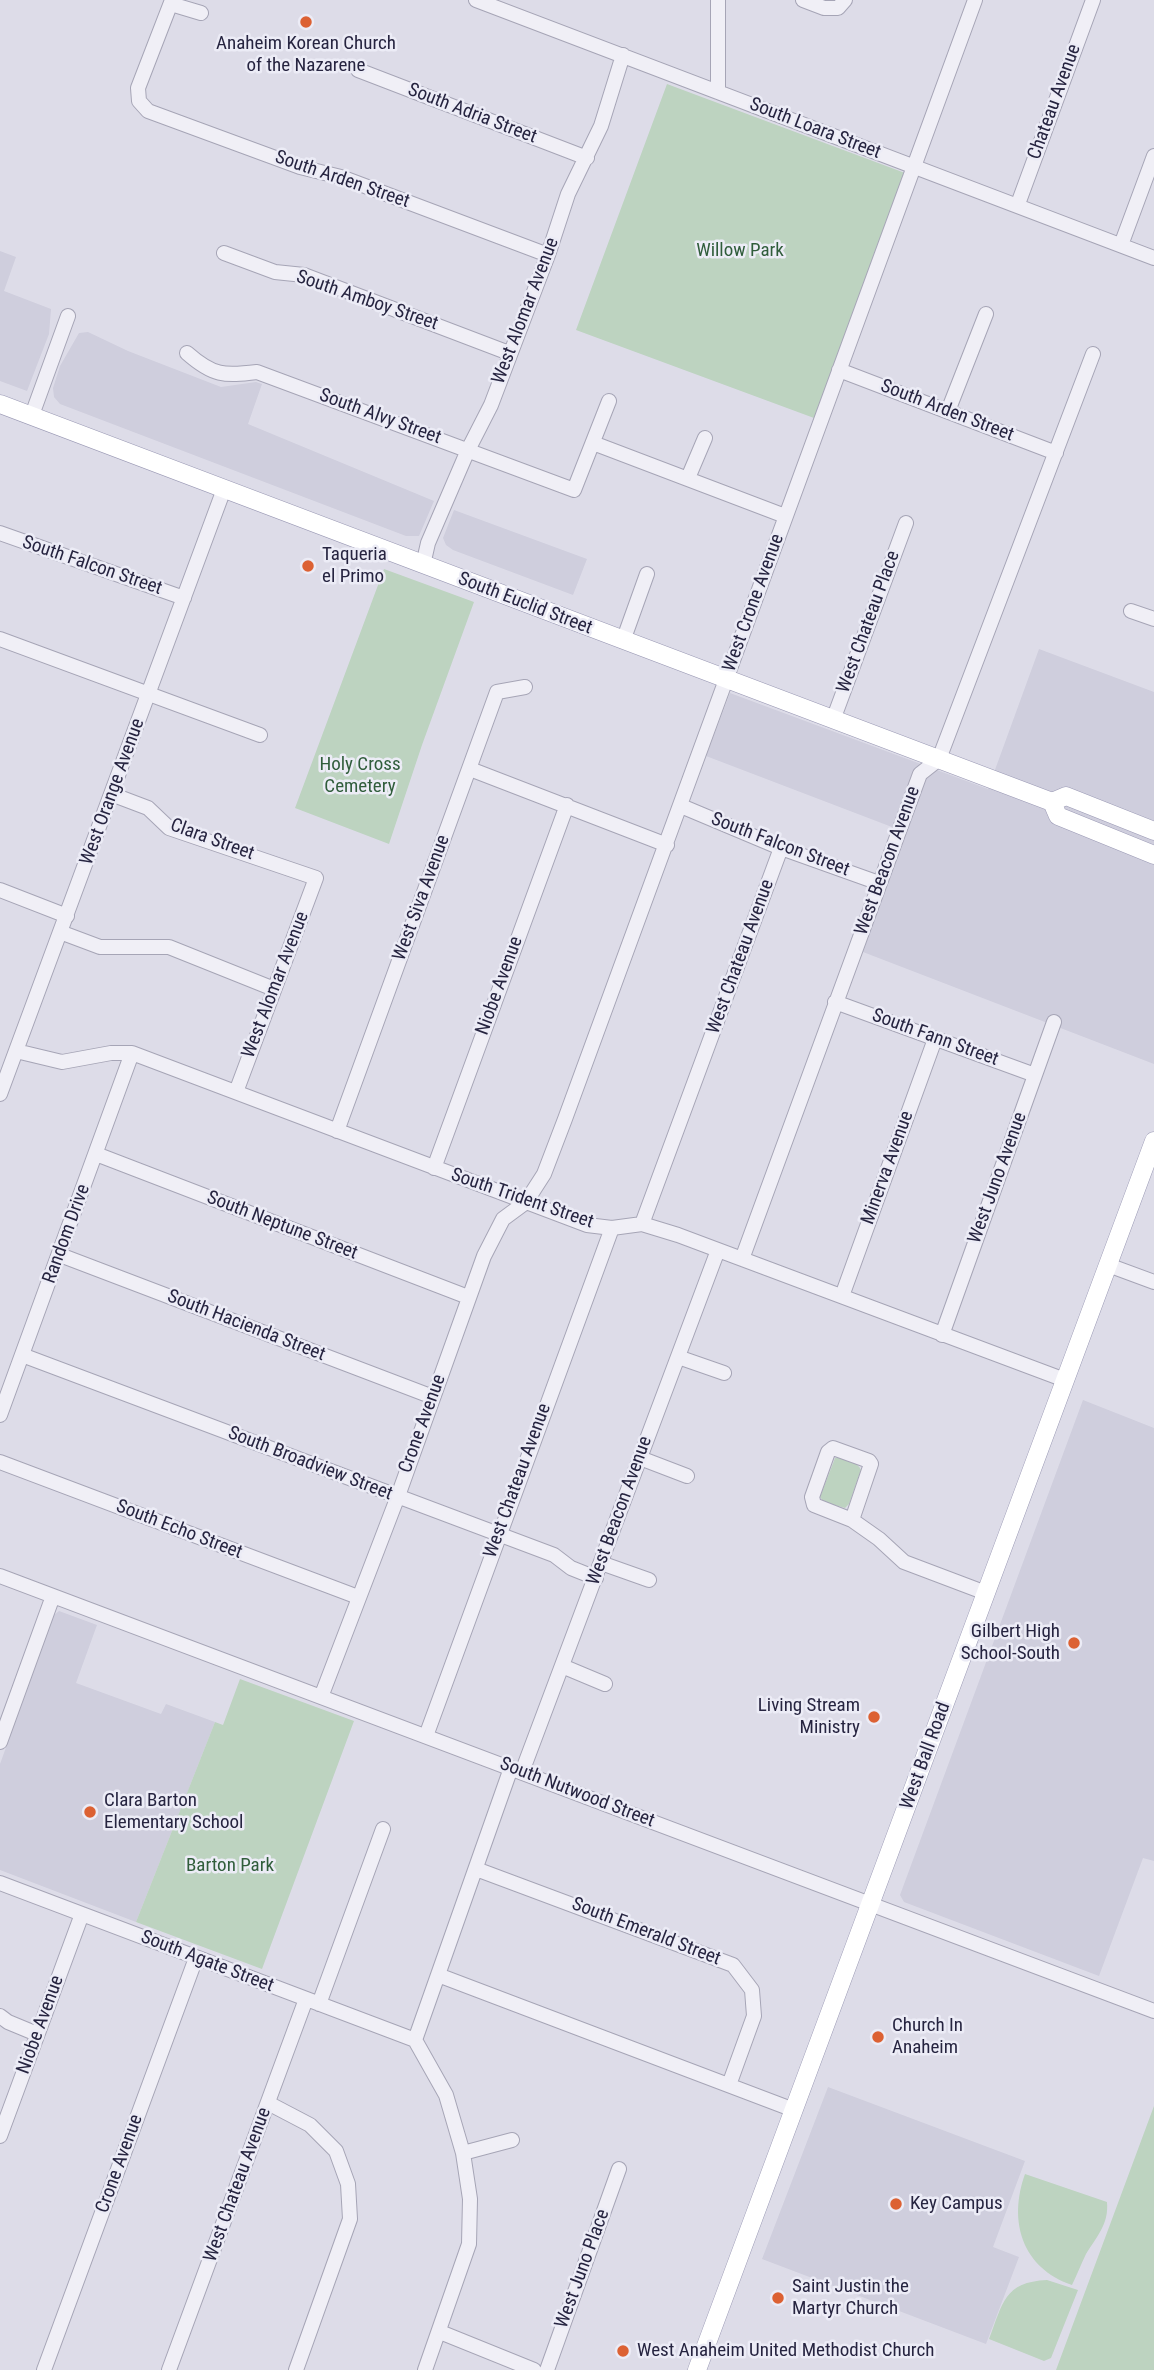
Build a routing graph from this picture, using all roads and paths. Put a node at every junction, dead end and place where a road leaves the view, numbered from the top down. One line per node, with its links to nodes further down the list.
1 (476, 0): 9 (street, South Loara Street)
2 (718, 0): 11 (street)
3 (803, 0): 7 (street)
4 (975, 0): 14 (street, West Crone Avenue)
5 (1093, 0): 15 (street, Chateau Avenue)
6 (171, 2): 8 (street); 18 (street, South Arden Street)
7 (841, 4)
8 (201, 13)
9 (623, 55): 11 (street, South Loara Street); 13 (street, West Alomar Avenue)
10 (358, 70): 13 (street, South Adria Street)
11 (718, 92): 14 (street, South Loara Street)
12 (1154, 156): 16 (street)
13 (587, 158): 18 (street, West Alomar Avenue)
14 (914, 167): 15 (street, South Loara Street); 25 (street, West Crone Avenue)
15 (1018, 204): 16 (street, South Loara Street)
16 (1121, 245): 19 (street, South Loara Street)
17 (224, 253): 22 (street, South Amboy Street)
18 (548, 255): 22 (street, West Alomar Avenue)
19 (1154, 258)
20 (986, 314): 28 (street)
21 (68, 316): 29 (street)
22 (509, 353): 32 (street, West Alomar Avenue)
23 (187, 354): 32 (street, South Alvy Street)
24 (1093, 354): 33 (street, West Beacon Avenue)
25 (839, 370): 28 (street, South Arden Street); 36 (street, West Crone Avenue)
26 (609, 401): 31 (street)
27 (0, 404): 29 (main road, South Euclid Street)
28 (948, 411): 33 (street, South Arden Street)
29 (32, 415): 35 (main road, South Euclid Street)
30 (705, 438): 34 (street)
31 (593, 443): 32 (street, South Alvy Street); 34 (street)
32 (468, 450): 39 (street, West Alomar Avenue)
33 (1056, 453): 51 (street, West Beacon Avenue)
34 (688, 478): 36 (street)
35 (224, 489): 39 (main road, South Euclid Street); 41 (street, West Orange Avenue)
36 (785, 516): 46 (street, West Crone Avenue)
37 (906, 523): 49 (street, West Chateau Place)
38 (0, 533): 41 (street, South Falcon Street)
39 (423, 565): 45 (main road, South Euclid Street)
40 (647, 574): 45 (street)
41 (184, 598): 48 (street, West Orange Avenue)
42 (1131, 611): 43 (street)
43 (1154, 619)
44 (0, 639): 48 (street)
45 (623, 641): 46 (main road, South Euclid Street)
46 (726, 680): 49 (main road, South Euclid Street); 56 (street, West Crone Avenue)
47 (525, 687): 52 (street, West Siva Avenue)
48 (149, 695): 50 (street); 53 (street, West Orange Avenue)
49 (833, 720): 51 (main road, South Euclid Street)
50 (260, 735)
51 (939, 759): 54 (main road, South Euclid Street); 62 (street, West Beacon Avenue)
52 (470, 769): 55 (street); 75 (street, West Siva Avenue)
53 (111, 794): 61 (street, Clara Street); 64 (street, West Orange Avenue)
54 (1052, 802): 57 (main road, South Euclid Street); 60 (main road, South Euclid Street)
55 (567, 805): 58 (street); 78 (street, Niobe Avenue)
56 (681, 806): 58 (street, West Crone Avenue); 59 (street, South Falcon Street)
57 (1154, 831)
58 (667, 845): 79 (street, West Crone Avenue)
59 (781, 848): 62 (street, South Falcon Street); 80 (street, West Chateau Avenue)
60 (1154, 855)
61 (316, 878): 66 (street, West Alomar Avenue)
62 (879, 883): 67 (street, West Beacon Avenue)
63 (0, 890): 64 (street)
64 (66, 916): 65 (street, West Orange Avenue)
65 (60, 932): 66 (street); 70 (street, West Orange Avenue)
66 (274, 989): 73 (street, West Alomar Avenue)
67 (835, 1002): 69 (street, South Fann Street); 84 (street, West Beacon Avenue)
68 (1054, 1022): 72 (street, West Juno Avenue)
69 (935, 1039): 72 (street, South Fann Street); 87 (street, Minerva Avenue)
70 (16, 1051): 71 (street, South Trident Street); 74 (street, West Orange Avenue)
71 (132, 1053): 73 (street, South Trident Street); 77 (street, Random Drive)
72 (1035, 1075): 89 (street, West Juno Avenue)
73 (236, 1092): 75 (street, South Trident Street)
74 (0, 1094)
75 (337, 1131): 78 (street, South Trident Street)
76 (1154, 1141): 85 (main road, West Ball Road)
77 (96, 1154): 83 (street, Random Drive); 88 (street, South Neptune Street)
78 (434, 1168): 79 (street, South Trident Street)
79 (526, 1202): 81 (street, South Trident Street); 88 (street, Crone Avenue)
80 (642, 1224): 81 (street, South Trident Street); 82 (street, South Trident Street)
81 (612, 1228): 101 (street, West Chateau Avenue)
82 (718, 1250): 84 (street, South Trident Street); 91 (street, West Beacon Avenue)
83 (60, 1255): 90 (street, Random Drive); 94 (street, South Hacienda Street)
84 (741, 1259): 87 (street, South Trident Street)
85 (1108, 1265): 86 (street); 93 (main road, West Ball Road)
86 (1154, 1282)
87 (842, 1296): 89 (street, South Trident Street)
88 (468, 1297): 94 (street, Crone Avenue)
89 (942, 1335): 93 (street, South Trident Street)
90 (22, 1355): 95 (street, Random Drive); 99 (street, South Broadview Street)
91 (678, 1357): 92 (street); 96 (street, West Beacon Avenue)
92 (724, 1373)
93 (1065, 1380): 106 (main road, West Ball Road)
94 (433, 1397): 99 (street, Crone Avenue)
95 (0, 1415)
96 (640, 1458): 98 (street); 102 (street, West Beacon Avenue)
97 (0, 1462): 108 (street, South Echo Street)
98 (687, 1476)
99 (398, 1496): 101 (street, South Broadview Street); 108 (street, Crone Avenue)
100 (852, 1520): 100 (street); 106 (street)
101 (499, 1534): 104 (street, South Broadview Street); 112 (street, West Chateau Avenue)
102 (601, 1563): 104 (street, West Beacon Avenue); 105 (street)
103 (0, 1576): 107 (street, South Nutwood Street)
104 (596, 1578): 109 (street, West Beacon Avenue)
105 (649, 1580)
106 (986, 1593): 118 (main road, West Ball Road)
107 (53, 1596): 111 (street, South Nutwood Street); 113 (street)
108 (358, 1597): 111 (street, Crone Avenue)
109 (562, 1666): 110 (street); 114 (street, West Beacon Avenue)
110 (605, 1684)
111 (321, 1697): 112 (street, South Nutwood Street)
112 (426, 1736): 114 (street, South Nutwood Street)
113 (0, 1742)
114 (516, 1770): 116 (street, West Beacon Avenue); 118 (street, South Nutwood Street)
115 (383, 1829): 122 (street, West Chateau Avenue)
116 (476, 1869): 121 (street, West Beacon Avenue); 127 (street, South Emerald Street)
117 (0, 1883): 119 (street, South Agate Street)
118 (871, 1903): 123 (street, South Nutwood Street); 129 (main road, West Ball Road)
119 (82, 1914): 120 (street, South Agate Street); 125 (street, Niobe Avenue)
120 (196, 1958): 122 (street, South Agate Street); 135 (street, Crone Avenue)
121 (438, 1975): 126 (street, West Beacon Avenue); 127 (street)
122 (312, 2002): 126 (street, South Agate Street); 128 (street, West Chateau Avenue)
123 (1154, 2011)
124 (0, 2016): 125 (street)
125 (37, 2035): 130 (street, Niobe Avenue)
126 (415, 2040): 132 (street)
127 (729, 2085): 129 (street)
128 (268, 2103): 136 (street, West Chateau Avenue); 137 (street)
129 (794, 2109): 141 (main road, West Ball Road)
130 (0, 2136)
131 (512, 2140): 132 (street)
132 (463, 2154): 134 (street)
133 (619, 2169): 140 (street, West Juno Place)
134 (440, 2332): 138 (street); 139 (street)
135 (44, 2370)
136 (169, 2370)
137 (296, 2370)
138 (425, 2370)
139 (534, 2370)
140 (547, 2370)
141 (698, 2370)

